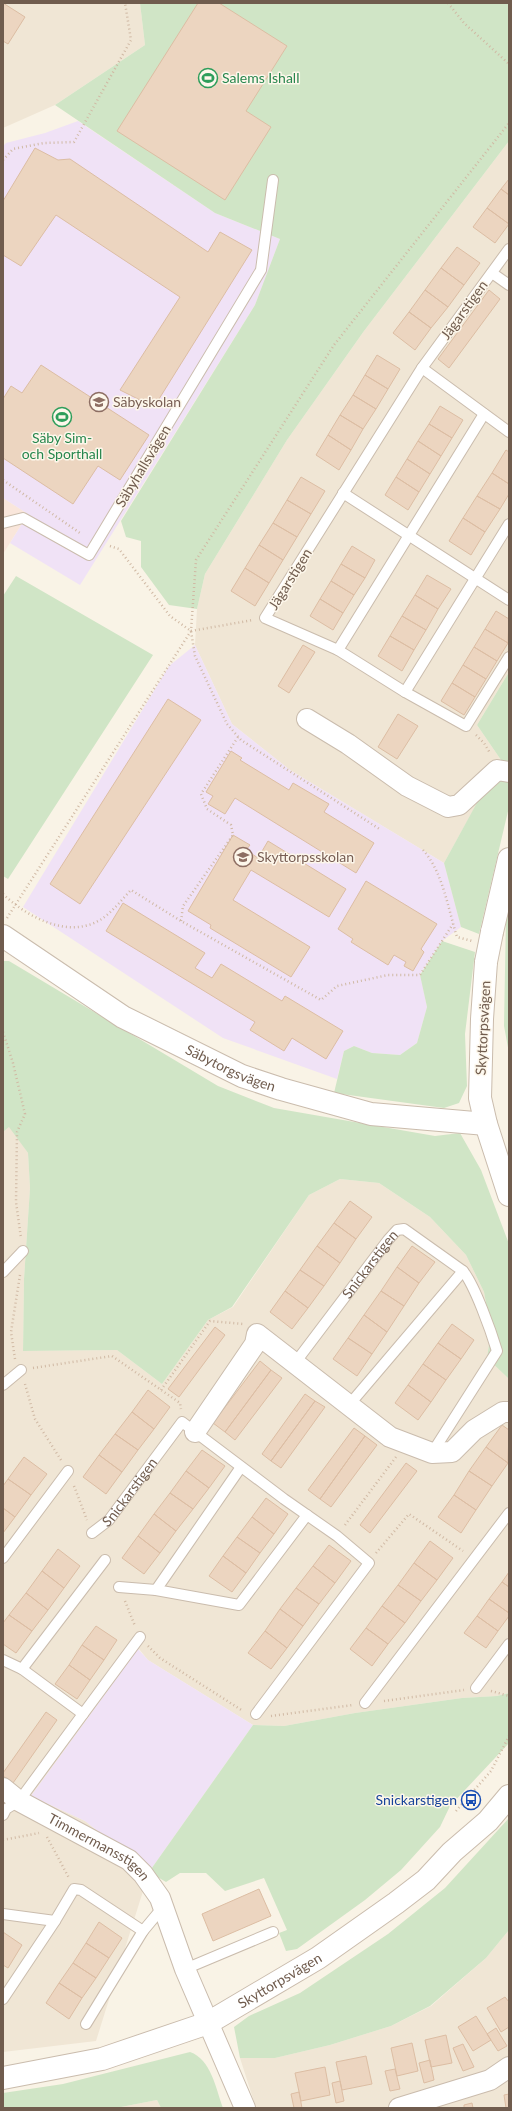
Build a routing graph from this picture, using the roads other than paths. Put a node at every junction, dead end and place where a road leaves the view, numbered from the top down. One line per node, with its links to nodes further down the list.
1 (273, 180): 9 (lane, Säbyhallsvägen)
2 (509, 249): 3 (lane, Jägarstigen)
3 (492, 272): 4 (lane, Jägarstigen); 5 (lane, Jägarstigen)
4 (509, 285)
5 (422, 368): 6 (lane); 8 (lane, Jägarstigen)
6 (484, 414): 7 (lane); 11 (lane)
7 (509, 432)
8 (343, 494): 11 (lane); 14 (lane, Jägarstigen)
9 (3, 523)
10 (509, 524): 12 (lane)
11 (409, 535): 12 (lane); 14 (lane)
12 (476, 577): 13 (lane); 16 (lane)
13 (509, 600)
14 (338, 650): 16 (lane, Jägarstigen)
15 (509, 657): 16 (lane, Jägarstigen)
16 (405, 692)
17 (307, 719): 18 (street)
18 (503, 771)
19 (509, 860): 21 (street, Skyttorpsvägen)
20 (6, 934): 21 (street, Säbytorgsvägen)
21 (486, 1124): 22 (street, Skyttorpsvägen)
22 (509, 1195)
23 (23, 1251): 25 (lane)
24 (463, 1271): 26 (lane, Snickarstigen); 29 (lane); 32 (lane, Snickarstigen)
25 (3, 1272)
26 (295, 1363): 29 (street); 31 (street, Snickarstigen)
27 (21, 1370): 28 (lane)
28 (3, 1385)
29 (349, 1406): 32 (street)
30 (509, 1412): 32 (street)
31 (189, 1427): 33 (lane); 37 (lane, Snickarstigen)
32 (432, 1454)
33 (241, 1467): 36 (lane); 41 (lane)
34 (68, 1471): 38 (lane)
35 (509, 1513): 47 (lane)
36 (307, 1515): 41 (lane); 49 (lane)
37 (92, 1533)
38 (3, 1558)
39 (105, 1560): 45 (lane)
40 (119, 1587): 41 (lane)
41 (156, 1590)
42 (140, 1638): 48 (lane)
43 (509, 1644): 46 (lane)
44 (3, 1660): 45 (lane)
45 (22, 1669): 48 (lane)
46 (476, 1688)
47 (365, 1703)
48 (82, 1714): 52 (lane)
49 (256, 1714)
50 (3, 1788): 52 (street, Timmermansstigen)
51 (509, 1796): 61 (street, Skyttorpsvägen)
52 (19, 1801): 53 (lane); 54 (street, Timmermansstigen)
53 (3, 1815)
54 (163, 1907): 57 (lane); 59 (street, Timmermansstigen)
55 (3, 1914): 56 (lane)
56 (55, 1921): 57 (lane); 60 (lane)
57 (143, 1931): 62 (lane)
58 (273, 1932): 59 (lane)
59 (185, 1969): 61 (street, Timmermansstigen)
60 (3, 1999)
61 (208, 2023): 64 (street, Skyttorpsvägen); 65 (street, Timmermansstigen)
62 (86, 2024)
63 (509, 2067): 66 (street)
64 (3, 2078)
65 (245, 2108)
66 (399, 2108)

